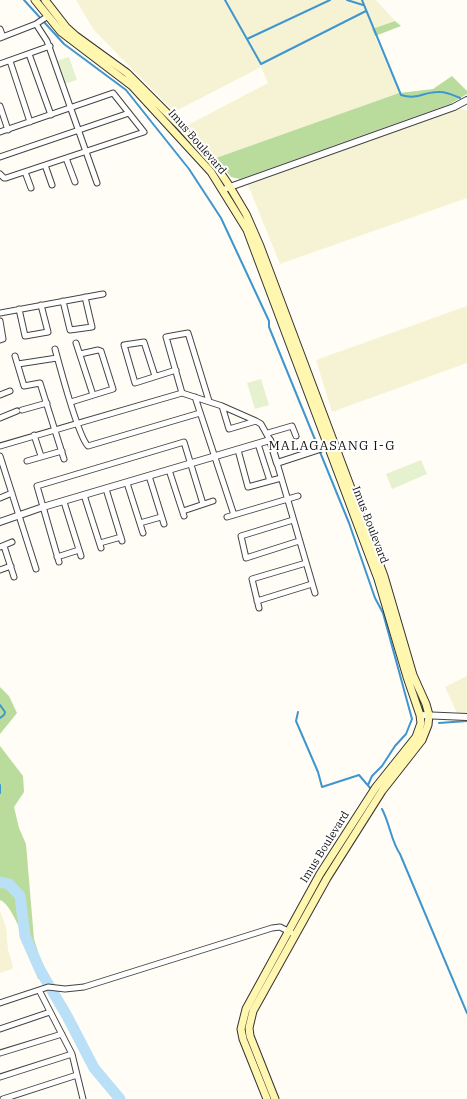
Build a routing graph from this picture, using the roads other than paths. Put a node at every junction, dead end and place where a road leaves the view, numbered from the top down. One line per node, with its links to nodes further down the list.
1 (35, 0): 3 (main road, Imus Boulevard)
2 (45, 0): 30 (main road, Imus Boulevard)
3 (46, 17): 4 (street); 30 (main road, Imus Boulevard)
4 (38, 23): 6 (street); 7 (street)
5 (0, 29): 6 (street)
6 (1, 38)
7 (50, 46): 8 (street); 13 (street)
8 (29, 54): 9 (street); 15 (street)
9 (10, 61): 10 (street); 16 (street)
10 (0, 64)
11 (467, 100): 30 (street)
12 (0, 106): 17 (street)
13 (71, 108): 14 (street); 15 (street); 18 (street)
14 (128, 113): 18 (street); 20 (street)
15 (51, 115): 16 (street)
16 (30, 122): 17 (street)
17 (8, 130): 19 (street)
18 (79, 130): 20 (street); 21 (street)
19 (0, 132)
20 (86, 152): 22 (street); 27 (street)
21 (0, 158)
22 (66, 158): 23 (street); 26 (street)
23 (45, 165): 24 (street); 28 (street)
24 (25, 172): 25 (street); 29 (street)
25 (0, 174)
26 (75, 182)
27 (97, 183)
28 (52, 185)
29 (31, 188)
30 (227, 188): 67 (main road, Imus Boulevard)
31 (103, 294): 32 (street)
32 (85, 297): 33 (street); 33 (street)
33 (63, 301): 34 (street)
34 (41, 305): 35 (street); 35 (street)
35 (19, 309): 36 (street)
36 (0, 312)
37 (0, 321): 38 (street)
38 (0, 340)
39 (76, 343): 41 (street)
40 (55, 349): 43 (street)
41 (80, 354): 50 (street); 50 (street)
42 (15, 356): 44 (street)
43 (57, 358): 44 (street); 53 (street)
44 (18, 364): 54 (street)
45 (176, 370): 46 (street); 48 (street); 52 (street)
46 (155, 376): 46 (street)
47 (10, 391): 49 (street)
48 (182, 393): 51 (street); 59 (street)
49 (0, 395)
50 (93, 395): 53 (street)
51 (195, 397): 52 (street); 56 (street)
52 (209, 401): 55 (street)
53 (71, 402): 59 (street)
54 (47, 403): 57 (street); 60 (street)
55 (222, 406): 58 (street); 58 (street)
56 (200, 413): 59 (street); 72 (street)
57 (0, 418)
58 (256, 421): 62 (street)
59 (78, 424): 60 (street)
60 (55, 430): 61 (street); 68 (street)
61 (34, 434): 66 (street); 71 (street)
62 (268, 434): 63 (street); 64 (street)
63 (296, 436)
64 (270, 440): 65 (street); 75 (street)
65 (258, 444): 69 (street); 80 (street)
66 (0, 446)
67 (331, 446): 75 (street); 115 (main road, Imus Boulevard); 116 (main road, Imus Boulevard)
68 (62, 450): 71 (street); 73 (street)
69 (238, 450): 72 (street); 80 (street)
70 (0, 456): 83 (street)
71 (41, 456): 74 (street)
72 (215, 457): 76 (street); 93 (street)
73 (64, 459)
74 (27, 461)
75 (277, 463): 79 (street)
76 (191, 464): 77 (street); 90 (street); 91 (street)
77 (170, 470): 78 (street); 90 (street)
78 (148, 476): 81 (street); 94 (street)
79 (281, 478): 80 (street); 87 (street)
80 (270, 481)
81 (127, 483): 82 (street); 98 (street)
82 (106, 489): 84 (street); 84 (street)
83 (12, 494): 86 (street); 92 (street)
84 (84, 495): 89 (street)
85 (298, 496): 87 (street)
86 (0, 498)
87 (287, 499): 93 (street); 96 (street)
88 (213, 501): 90 (street)
89 (64, 502): 91 (street); 104 (street)
90 (203, 504)
91 (42, 507): 92 (street); 104 (street)
92 (19, 515): 97 (street); 108 (street)
93 (234, 515): 95 (street)
94 (161, 517): 98 (street); 99 (street)
95 (227, 517)
96 (293, 520): 101 (street); 101 (street)
97 (0, 522)
98 (140, 524): 100 (street)
99 (164, 524)
100 (143, 533)
101 (299, 541): 106 (street)
102 (12, 542): 103 (street)
103 (2, 546): 107 (street)
104 (57, 557): 105 (street)
105 (59, 562)
106 (306, 563): 111 (street); 113 (street)
107 (11, 566): 109 (street); 110 (street)
108 (36, 569)
109 (0, 570)
110 (14, 577)
111 (312, 584): 112 (street); 113 (street)
112 (315, 593)
113 (257, 601): 114 (street)
114 (259, 608)
115 (420, 715): 116 (street); 118 (main road, Imus Boulevard)
116 (429, 715): 117 (street); 118 (main road, Imus Boulevard)
117 (467, 717)
118 (292, 933): 119 (street); 130 (main road, Imus Boulevard); 131 (main road, Imus Boulevard)
119 (39, 990): 120 (street); 121 (street)
120 (0, 1003)
121 (50, 1012): 122 (street); 123 (street)
122 (0, 1029)
123 (62, 1034): 124 (street); 125 (street)
124 (0, 1054)
125 (72, 1054): 126 (street); 127 (street)
126 (77, 1075): 128 (street); 129 (street)
127 (0, 1077)
128 (3, 1099)
129 (82, 1099)
130 (267, 1099)
131 (275, 1099)

